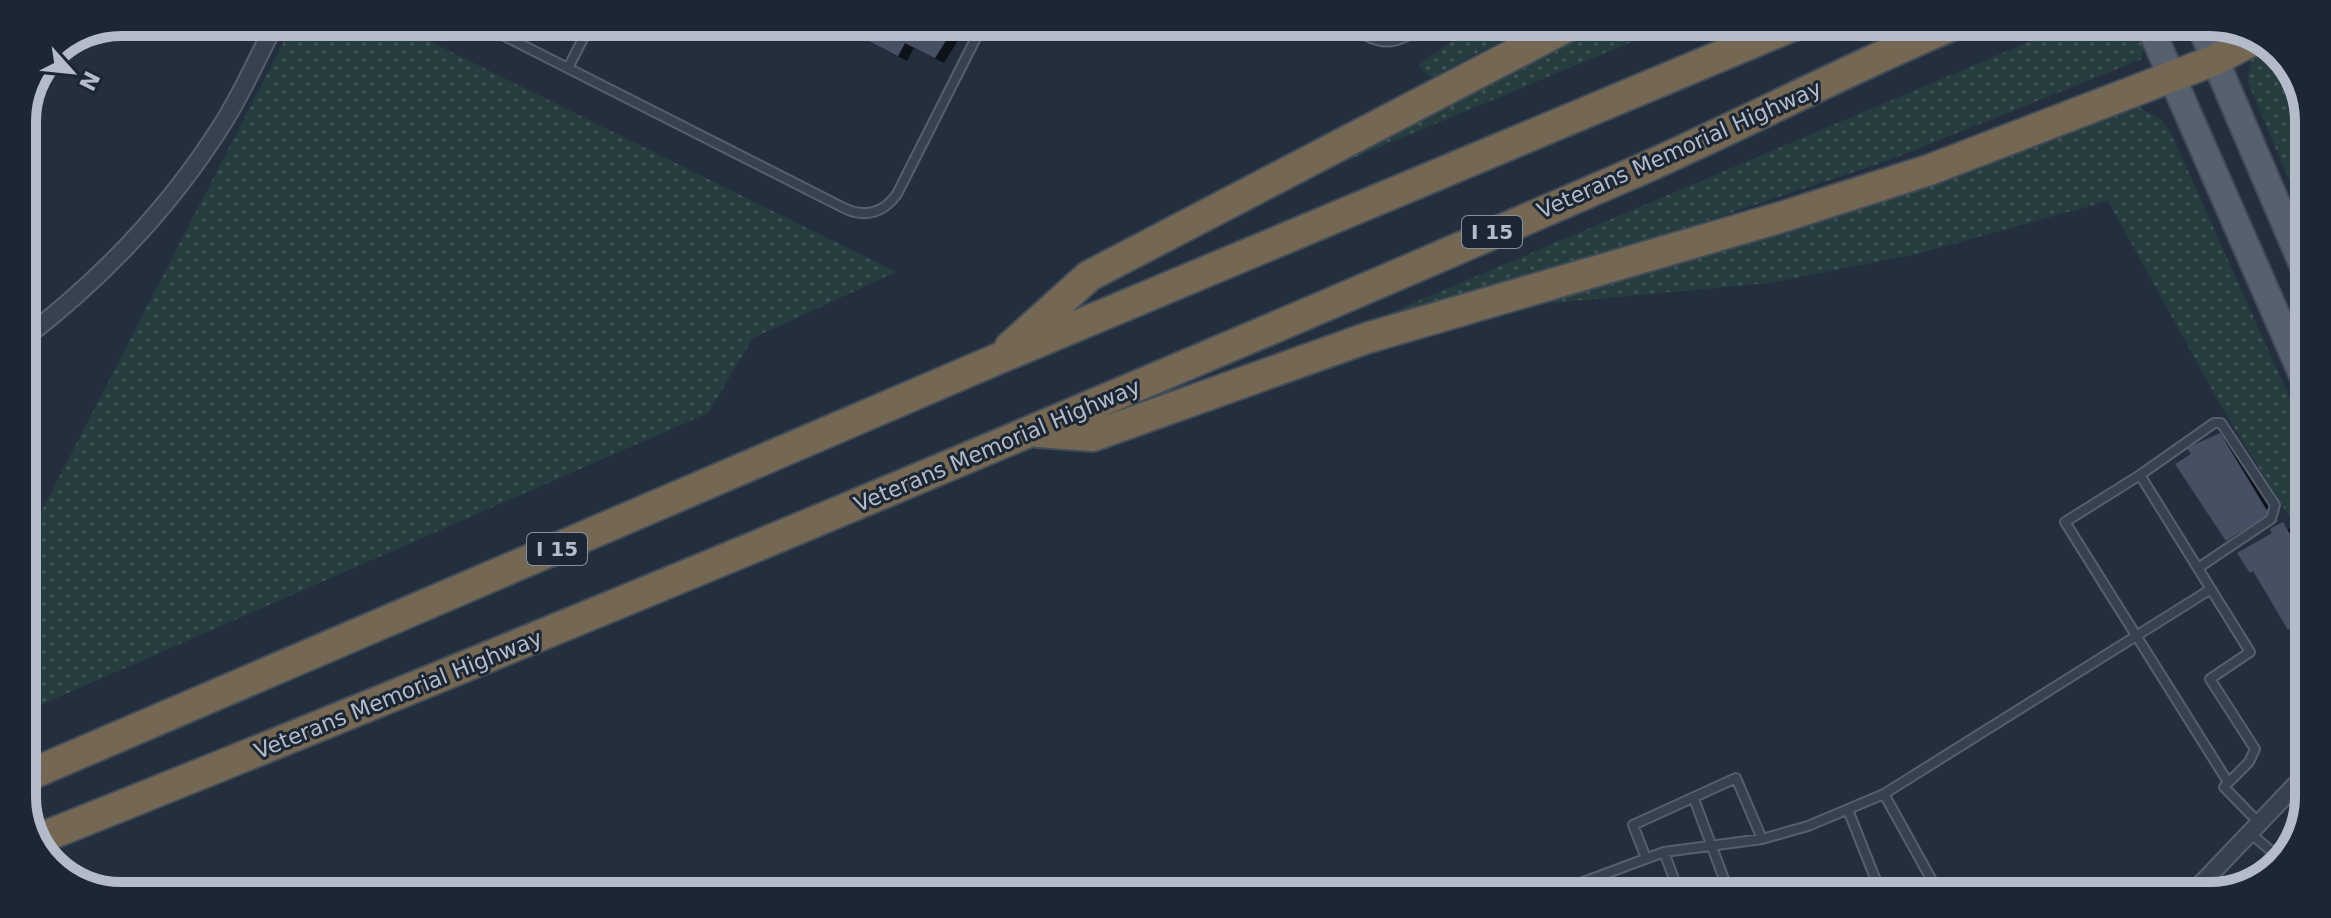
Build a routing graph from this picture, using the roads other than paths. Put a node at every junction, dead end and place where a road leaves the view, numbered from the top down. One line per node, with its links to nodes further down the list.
1 (269, 36): 17 (street)
2 (505, 36): 14 (lane)
3 (584, 36): 14 (lane)
4 (977, 36): 14 (lane)
5 (1369, 36): 6 (lane)
6 (1408, 36)
7 (1549, 36): 19 (highway)
8 (1768, 36): 19 (highway, I 15)
9 (1929, 36): 20 (highway, Veterans Memorial Highway / I 15)
10 (2154, 36): 15 (main road)
11 (2205, 36): 13 (main road)
12 (2246, 44): 13 (highway)
13 (2215, 60): 15 (highway); 16 (main road)
14 (568, 68)
15 (2170, 76): 18 (main road); 20 (highway)
16 (2295, 247)
17 (36, 329)
18 (2295, 358)
19 (995, 360): 25 (highway, I 15)
20 (1032, 431): 32 (highway, Veterans Memorial Highway / I 15)
21 (2140, 475): 22 (lane); 22 (lane); 24 (lane)
22 (2198, 568): 23 (lane)
23 (2211, 589): 24 (lane); 26 (lane)
24 (2136, 636): 26 (lane); 28 (lane)
25 (36, 772)
26 (2228, 782): 31 (lane)
27 (2295, 786): 31 (street)
28 (1884, 794): 30 (lane); 42 (lane)
29 (1694, 799): 33 (lane); 34 (lane); 37 (lane)
30 (1848, 810): 33 (lane); 41 (lane)
31 (2256, 829): 36 (lane); 43 (street)
32 (45, 836)
33 (1762, 839): 34 (lane)
34 (1710, 845): 35 (lane); 40 (lane)
35 (1664, 852): 37 (lane); 39 (lane)
36 (2275, 852)
37 (1646, 858): 38 (lane)
38 (1583, 882)
39 (1675, 882)
40 (1725, 882)
41 (1872, 882)
42 (1932, 882)
43 (2201, 882)

